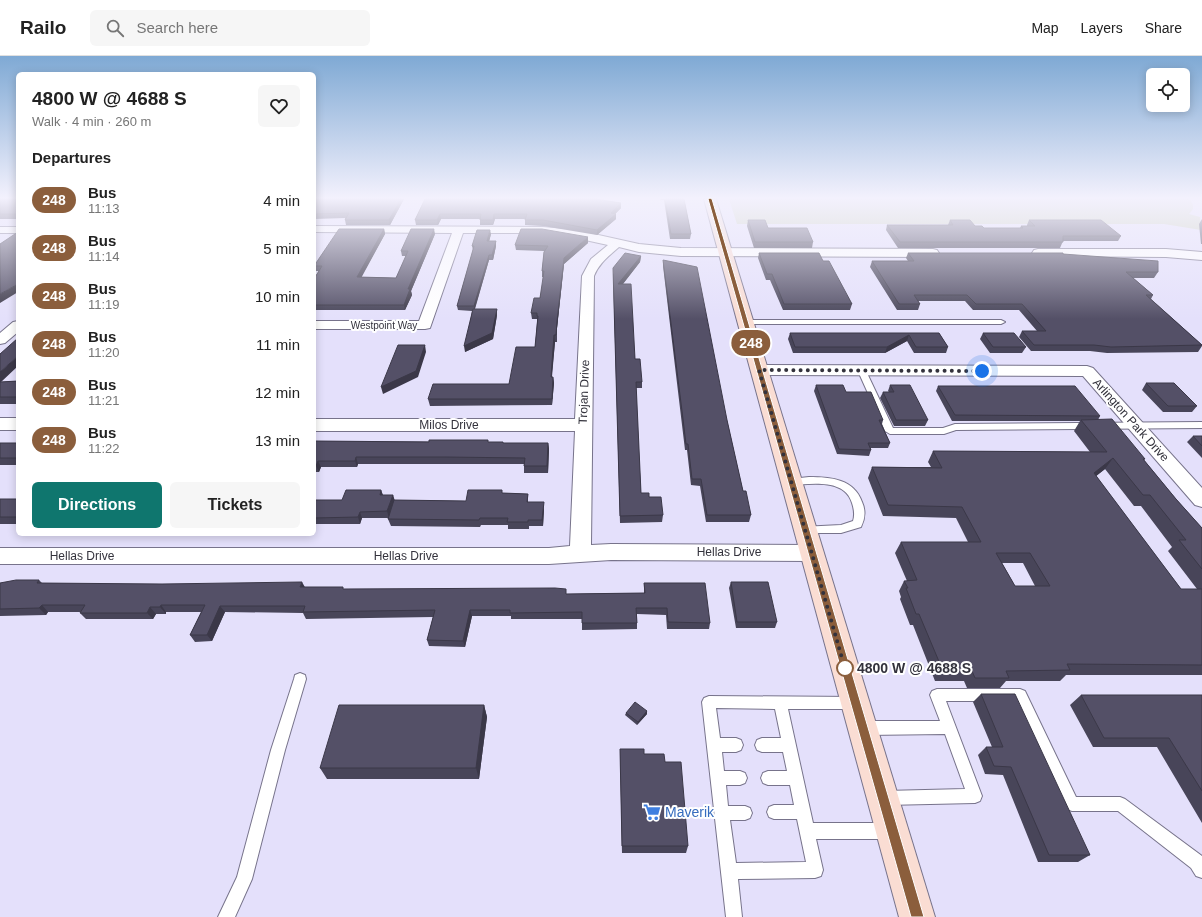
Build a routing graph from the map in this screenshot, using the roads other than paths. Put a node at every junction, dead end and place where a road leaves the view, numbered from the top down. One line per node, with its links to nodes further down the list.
1 (455, 239): 11 (street, Westpoint Way)
2 (600, 239): 4 (street)
3 (721, 239): 5 (main road)
4 (617, 243): 5 (street); 19 (street, Trojan Drive)
5 (725, 253): 6 (street); 9 (main road)
6 (943, 253)
7 (1030, 253): 8 (street)
8 (1202, 256)
9 (745, 322): 10 (lane); 14 (main road)
10 (1001, 322)
11 (316, 325)
12 (16, 327): 13 (street)
13 (0, 340)
14 (759, 370): 15 (street, Arlington Park Drive); 22 (main road)
15 (862, 371): 21 (street, Arlington Park Drive); 21 (lane)
16 (0, 424): 17 (street)
17 (16, 424)
18 (316, 425): 19 (street, Milos Drive)
19 (584, 425): 26 (street, Trojan Drive)
20 (1202, 425): 21 (lane)
21 (1136, 426): 23 (street, Arlington Park Drive)
22 (791, 482): 24 (main road); 24 (lane)
23 (1202, 500)
24 (805, 530): 25 (main road)
25 (811, 552): 26 (street, Hellas Drive); 30 (main road)
26 (580, 554): 27 (street, Hellas Drive)
27 (0, 556)
28 (300, 680): 50 (lane)
29 (780, 702): 30 (lane); 33 (lane); 36 (lane)
30 (855, 702): 32 (main road)
31 (949, 727): 32 (lane); 41 (lane); 48 (lane)
32 (863, 728): 41 (main road)
33 (714, 745): 34 (lane); 37 (lane)
34 (736, 745)
35 (762, 745): 36 (lane)
36 (788, 745): 40 (lane)
37 (718, 778): 38 (lane); 44 (lane)
38 (740, 778)
39 (768, 778): 40 (lane)
40 (795, 778): 43 (lane)
41 (883, 798): 47 (main road)
42 (774, 812): 43 (lane)
43 (802, 812): 46 (lane)
44 (722, 813): 45 (lane); 49 (lane)
45 (745, 813)
46 (806, 832): 47 (lane); 49 (lane)
47 (893, 832): 52 (main road)
48 (1202, 870)
49 (728, 871): 51 (lane)
50 (226, 917)
51 (734, 917)
52 (917, 917)

